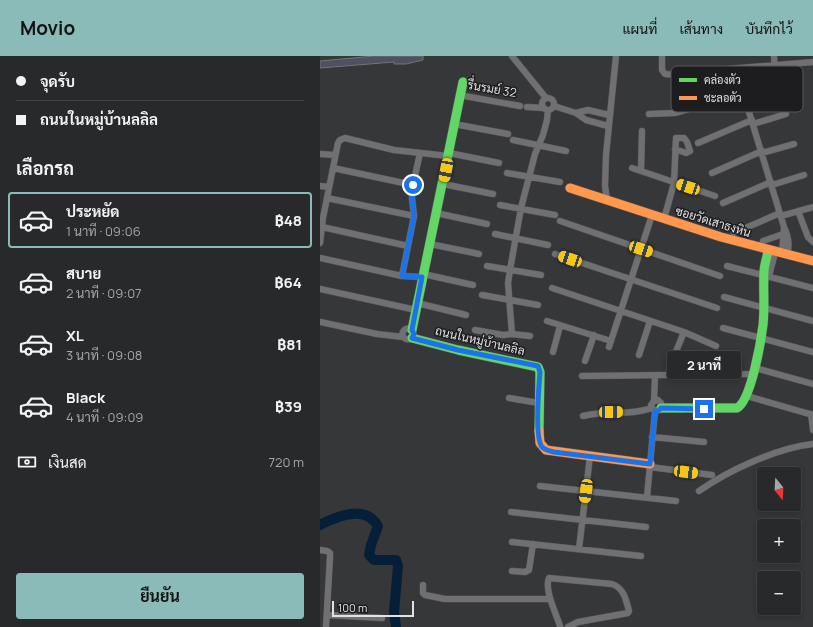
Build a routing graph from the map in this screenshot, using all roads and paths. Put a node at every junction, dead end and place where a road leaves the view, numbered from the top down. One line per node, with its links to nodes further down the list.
1 (512, 56): 11 (street)
2 (616, 56): 21 (street)
3 (662, 56): 8 (street)
4 (774, 56): 6 (street)
5 (813, 62): 6 (street)
6 (774, 64): 7 (street)
7 (756, 66)
8 (671, 74)
9 (462, 82): 10 (street)
10 (459, 95): 12 (street, รื่นรมย์ 32); 23 (street)
11 (546, 98): 13 (street); 15 (street)
12 (520, 106)
13 (554, 106): 15 (street); 18 (street)
14 (527, 107): 15 (street)
15 (546, 109): 30 (street)
16 (682, 112): 19 (street)
17 (749, 112): 22 (street)
18 (576, 113): 21 (street); 24 (street)
19 (649, 114)
20 (786, 114): 22 (street)
21 (609, 115): 24 (street)
22 (753, 122): 28 (street); 33 (street)
23 (454, 124): 26 (street); 36 (street)
24 (608, 126): 57 (street)
25 (642, 131): 41 (street)
26 (508, 134)
27 (513, 140): 30 (street)
28 (698, 143)
29 (794, 144): 33 (street)
30 (539, 146): 32 (street); 45 (street)
31 (675, 149): 47 (street)
32 (566, 151)
33 (762, 152): 43 (street); 49 (street)
34 (420, 153): 36 (street); 37 (street); 50 (street)
35 (320, 154): 37 (street)
36 (449, 154): 38 (street); 48 (street)
37 (335, 155): 39 (street)
38 (499, 163)
39 (333, 168): 50 (street); 52 (street)
40 (632, 168): 41 (street)
41 (641, 171): 47 (street)
42 (507, 172): 45 (street)
43 (712, 173)
44 (804, 175): 49 (street)
45 (529, 177): 46 (street); 61 (street)
46 (560, 182)
47 (674, 183): 55 (street); 69 (street)
48 (443, 184): 54 (street); 63 (street)
49 (771, 184): 58 (street); 66 (street)
50 (413, 185): 67 (street)
51 (320, 186): 52 (street)
52 (329, 187): 56 (street)
53 (570, 188): 57 (street, ซอยวัดเสาธงหิน)
54 (493, 194)
55 (715, 196)
56 (327, 198): 67 (street); 68 (street)
57 (607, 200): 65 (street, ซอยวัดเสาธงหิน)
58 (723, 203)
59 (500, 205): 61 (street)
60 (813, 207): 62 (street)
61 (521, 208): 64 (street); 76 (street)
62 (798, 211): 66 (street); 78 (street)
63 (436, 213): 71 (street); 80 (street)
64 (555, 214)
65 (652, 215): 69 (street, ซอยวัดเสาธงหิน); 83 (street)
66 (781, 215): 73 (street); 74 (street)
67 (414, 216): 82 (street)
68 (322, 218): 72 (street)
69 (664, 220): 84 (street, ซอยวัดเสาธงหิน)
70 (560, 221): 83 (street)
71 (487, 224)
72 (322, 227): 79 (street); 82 (street)
73 (785, 231): 77 (street); 84 (street)
74 (734, 233)
75 (495, 234): 76 (street)
76 (516, 238): 81 (street); 91 (street)
77 (763, 241)
78 (813, 242)
79 (320, 243)
80 (430, 244): 85 (street); 94 (street)
81 (548, 245)
82 (408, 246): 93 (street)
83 (641, 249): 95 (street); 97 (street)
84 (778, 253): 88 (street, ซอยวัดเสาธงหิน); 96 (street)
85 (479, 254)
86 (555, 254): 97 (street)
87 (320, 258): 93 (street)
88 (813, 261)
89 (487, 266): 91 (street)
90 (727, 266): 96 (street)
91 (510, 270): 92 (street); 104 (street)
92 (542, 275)
93 (402, 276): 94 (street)
94 (423, 276): 98 (street); 106 (street)
95 (720, 276)
96 (765, 278): 100 (street); 107 (street)
97 (631, 279): 108 (street); 109 (street)
98 (473, 285)
99 (552, 288): 109 (street)
100 (813, 288)
101 (320, 289): 106 (street)
102 (482, 295): 104 (street)
103 (724, 297): 107 (street)
104 (510, 301): 105 (street); 119 (street)
105 (538, 305)
106 (417, 307): 110 (street); 120 (street)
107 (762, 307): 113 (street); 123 (street)
108 (717, 308)
109 (620, 311): 112 (street); 121 (street)
110 (466, 315)
111 (547, 321): 115 (street)
112 (650, 321): 118 (street); 128 (street)
113 (813, 321)
114 (320, 322): 120 (street)
115 (560, 326): 121 (street); 125 (street)
116 (723, 328): 123 (street)
117 (475, 330): 119 (street)
118 (684, 332): 124 (street); 127 (street)
119 (512, 334): 122 (street)
120 (409, 335): 137 (street, ถนนในหมู่บ้านลลิล)
121 (594, 335): 129 (street)
122 (530, 336)
123 (761, 338): 126 (street); 130 (street)
124 (716, 346)
125 (553, 352)
126 (813, 352)
127 (675, 354)
128 (639, 355)
129 (585, 361)
130 (754, 371): 132 (street); 133 (street); 134 (street)
131 (582, 376): 132 (street)
132 (654, 376): 136 (street)
133 (813, 384)
134 (747, 396): 138 (street); 139 (street)
135 (509, 398): 137 (street)
136 (654, 401): 138 (street); 138 (street)
137 (539, 403): 145 (street, ถนนในหมู่บ้านลลิล)
138 (656, 409): 140 (street); 142 (street)
139 (812, 415): 141 (street)
140 (583, 416)
141 (813, 430)
142 (652, 437): 143 (street); 146 (street)
143 (704, 442)
144 (813, 444): 150 (street)
145 (590, 456): 146 (street, ถนนในหมู่บ้านลลิล); 149 (street)
146 (650, 465): 147 (street); 151 (street)
147 (712, 474)
148 (540, 486): 149 (street)
149 (586, 491): 151 (street); 154 (street)
150 (699, 491)
151 (647, 497): 152 (street)
152 (676, 501)
153 (511, 512): 154 (street)
154 (582, 519): 155 (street); 158 (street)
155 (646, 527)
156 (512, 542): 157 (street)
157 (533, 544): 158 (street); 161 (street)
158 (579, 549): 160 (street)
159 (320, 550): 164 (street)
160 (641, 556)
161 (512, 571)
162 (424, 585): 163 (street)
163 (550, 599): 167 (street); 168 (street)
164 (327, 615): 165 (street); 166 (street)
165 (382, 618)
166 (326, 627)
167 (560, 627)
168 (568, 627)

